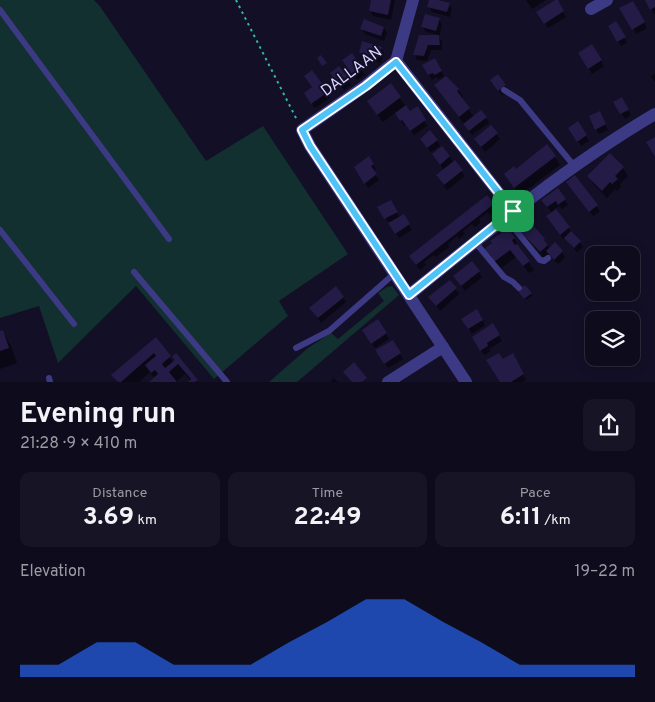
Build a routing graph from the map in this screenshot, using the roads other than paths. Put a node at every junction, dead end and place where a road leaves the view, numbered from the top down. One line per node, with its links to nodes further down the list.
1 (413, 0): 5 (street, DALLAAN)
2 (607, 0): 4 (street)
3 (0, 10): 11 (lane)
4 (591, 10)
5 (396, 62): 9 (street); 15 (street, DALLAAN)
6 (504, 90): 8 (lane)
7 (655, 114): 8 (street)
8 (575, 167): 9 (street)
9 (509, 214): 12 (street); 13 (lane)
10 (0, 230): 18 (lane)
11 (169, 239)
12 (475, 242): 16 (lane); 17 (street)
13 (548, 258)
14 (134, 272): 21 (lane)
15 (395, 273): 17 (street); 20 (lane)
16 (519, 288)
17 (409, 295): 19 (street)
18 (74, 324)
19 (443, 346): 22 (street); 23 (street)
20 (296, 348)
21 (227, 382)
22 (388, 382)
23 (466, 382)

